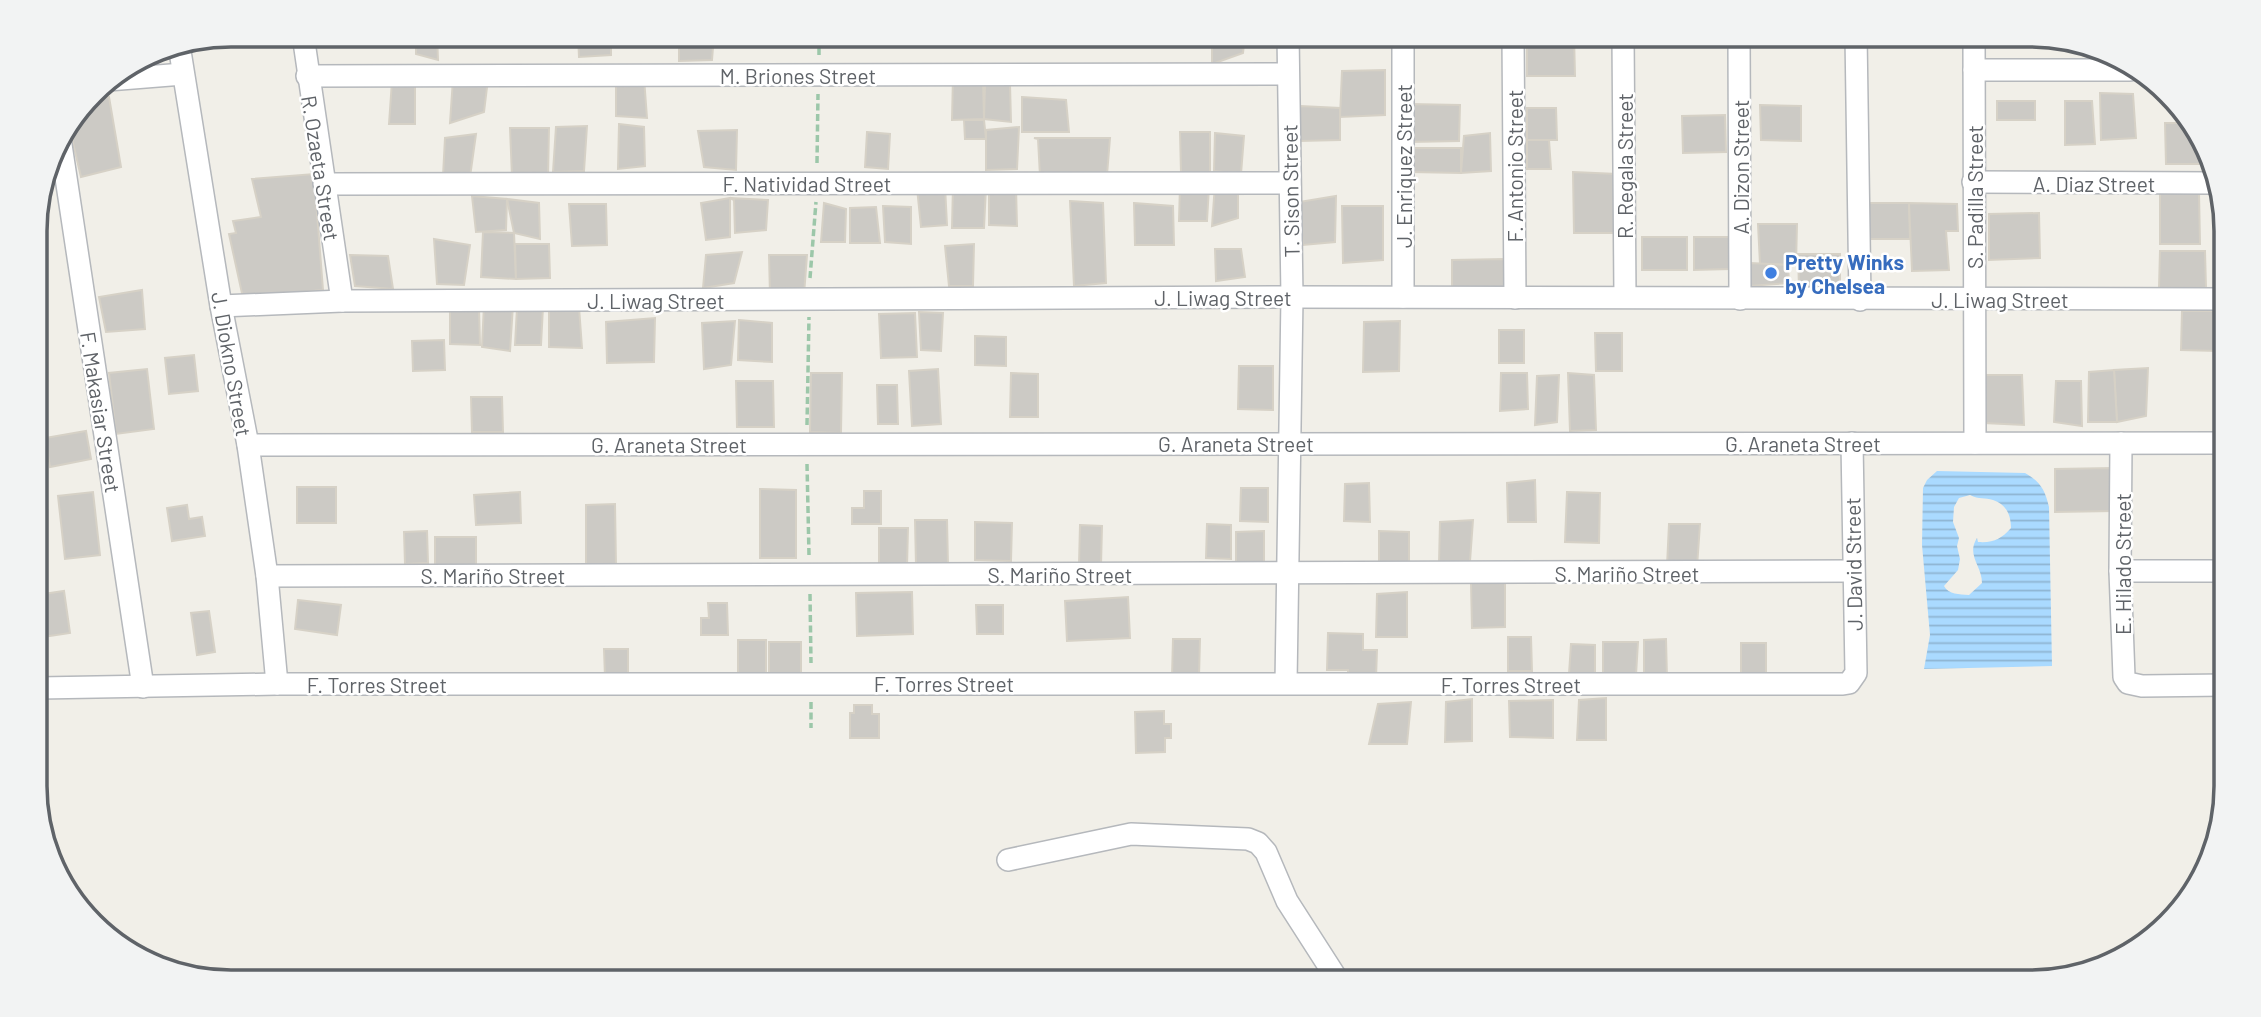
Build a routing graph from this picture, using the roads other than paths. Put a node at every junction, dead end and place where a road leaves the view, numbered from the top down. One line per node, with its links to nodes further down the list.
1 (304, 47): 14 (street, R. Ozaeta Street)
2 (1288, 47): 13 (street, T. Sison Street)
3 (1403, 47): 22 (street, J. Enriquez Street)
4 (1513, 47): 24 (street, F. Antonio Street)
5 (1623, 47): 23 (street, R. Regala Street)
6 (1739, 47): 26 (street, A. Dizon Street)
7 (1856, 47): 28 (street)
8 (1974, 47): 10 (street, S. Padilla Street)
9 (180, 55): 12 (street, J. Diokno Street)
10 (1974, 70): 11 (street); 17 (street, S. Padilla Street)
11 (2118, 70)
12 (183, 74): 15 (street); 30 (street, J. Diokno Street)
13 (1288, 74): 14 (street, M. Briones Street); 18 (street, T. Sison Street)
14 (307, 76): 20 (street, R. Ozaeta Street)
15 (129, 78)
16 (63, 157): 47 (street, F. Makasiar Street)
17 (1973, 182): 19 (street, A. Diaz Street); 25 (street, S. Padilla Street)
18 (1289, 183): 20 (street, F. Natividad Street); 21 (street, T. Sison Street)
19 (2207, 183)
20 (324, 184): 29 (street, R. Ozaeta Street)
21 (1292, 297): 22 (street, J. Liwag Street); 29 (street, J. Liwag Street); 31 (street, T. Sison Street)
22 (1403, 297): 24 (street, J. Liwag Street)
23 (1625, 297): 24 (street, J. Liwag Street); 26 (street, J. Liwag Street)
24 (1515, 298)
25 (1974, 298): 27 (street, J. Liwag Street); 28 (street, J. Liwag Street); 33 (street, S. Padilla Street)
26 (1740, 299): 28 (street, J. Liwag Street)
27 (2214, 299)
28 (1860, 300)
29 (342, 301): 30 (street, J. Liwag Street)
30 (221, 306): 36 (street, J. Diokno Street)
31 (1291, 443): 32 (street, G. Araneta Street); 36 (street, G. Araneta Street); 40 (street, T. Sison Street)
32 (1852, 443): 33 (street, G. Araneta Street); 38 (street, J. David Street)
33 (1975, 443): 34 (street, G. Araneta Street)
34 (2121, 443): 35 (street, G. Araneta Street); 39 (street, E. Hilado Street)
35 (2214, 443)
36 (248, 446): 41 (street, J. Diokno Street)
37 (2214, 571): 39 (street)
38 (1853, 572): 40 (street, S. Mariño Street); 43 (street, J. David Street)
39 (2120, 572): 45 (street, E. Hilado Street)
40 (1288, 573): 41 (street, S. Mariño Street); 42 (street, T. Sison Street)
41 (267, 576): 44 (street, J. Diokno Street)
42 (1286, 683): 43 (street, F. Torres Street); 44 (street, F. Torres Street)
43 (1849, 683)
44 (277, 684): 47 (street, F. Torres Street)
45 (2214, 685)
46 (47, 687): 47 (street, F. Torres Street)
47 (142, 687)
48 (1008, 860): 49 (street)
49 (1331, 969)

